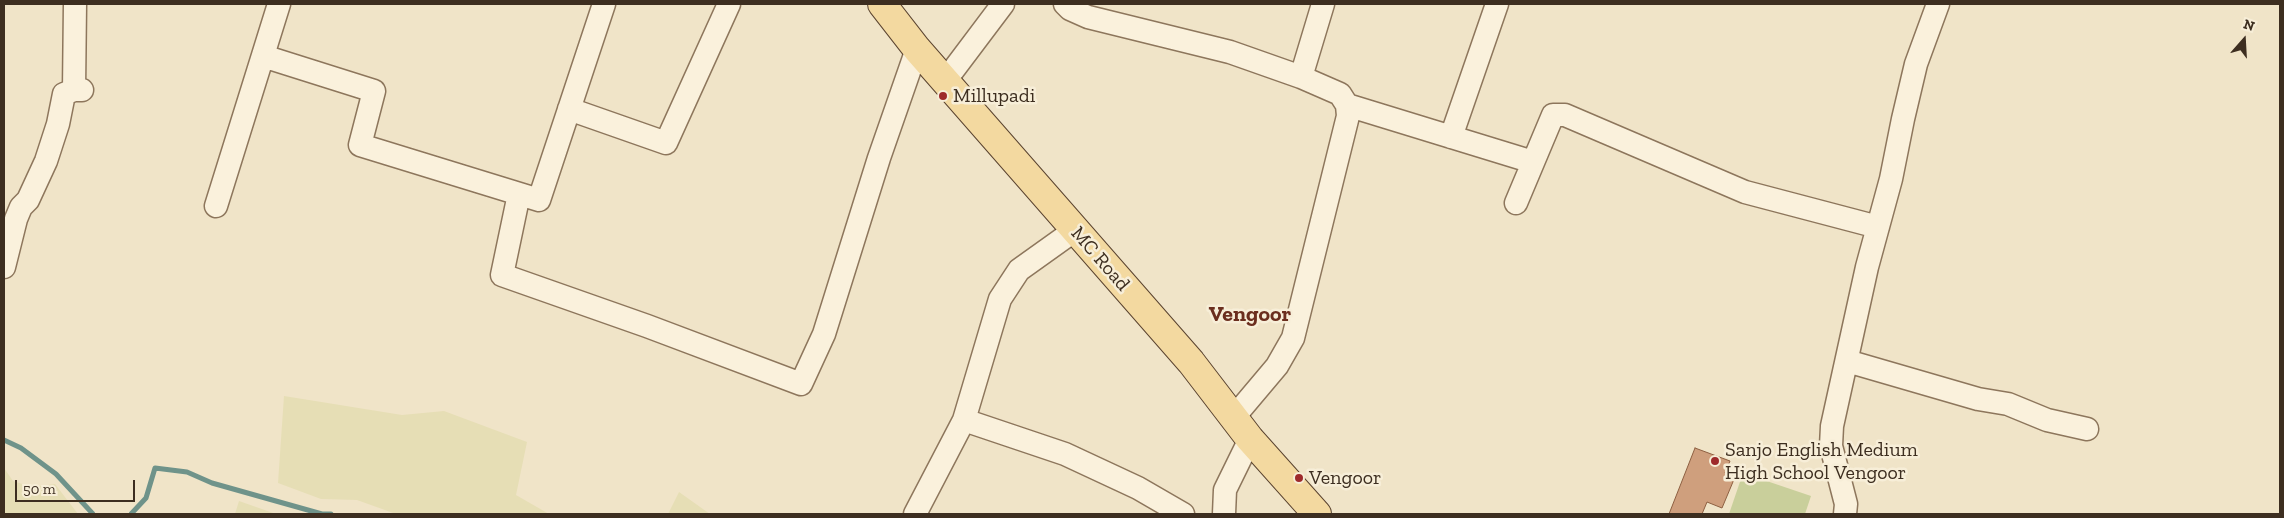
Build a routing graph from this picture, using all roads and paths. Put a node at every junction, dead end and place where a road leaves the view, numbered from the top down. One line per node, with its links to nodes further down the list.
1 (75, 4): 24 (street)
2 (279, 4): 12 (street)
3 (604, 4): 16 (street)
4 (730, 4): 16 (street)
5 (882, 4): 11 (main road, MC Road)
6 (1004, 4): 14 (street)
7 (1065, 4): 13 (street)
8 (1323, 4): 13 (street)
9 (1497, 4): 17 (street)
10 (1938, 4): 22 (street)
11 (917, 48): 14 (main road, MC Road); 19 (street)
12 (263, 56): 19 (street); 21 (street)
13 (1301, 77): 15 (street)
14 (946, 81): 23 (main road, MC Road)
15 (1347, 105): 17 (street); 26 (street)
16 (569, 109): 19 (street)
17 (1451, 137): 18 (street)
18 (1533, 162): 20 (street); 22 (street)
19 (519, 194)
20 (1516, 203)
21 (216, 206)
22 (1878, 227): 25 (street)
23 (1075, 230): 26 (main road, MC Road); 27 (street)
24 (4, 266)
25 (1846, 361): 28 (street); 34 (street)
26 (1234, 417): 29 (main road, MC Road)
27 (964, 420): 30 (street); 31 (street)
28 (2087, 429)
29 (1250, 439): 32 (street); 33 (main road, MC Road)
30 (915, 514)
31 (1183, 514)
32 (1224, 514)
33 (1317, 514)
34 (1845, 514)

